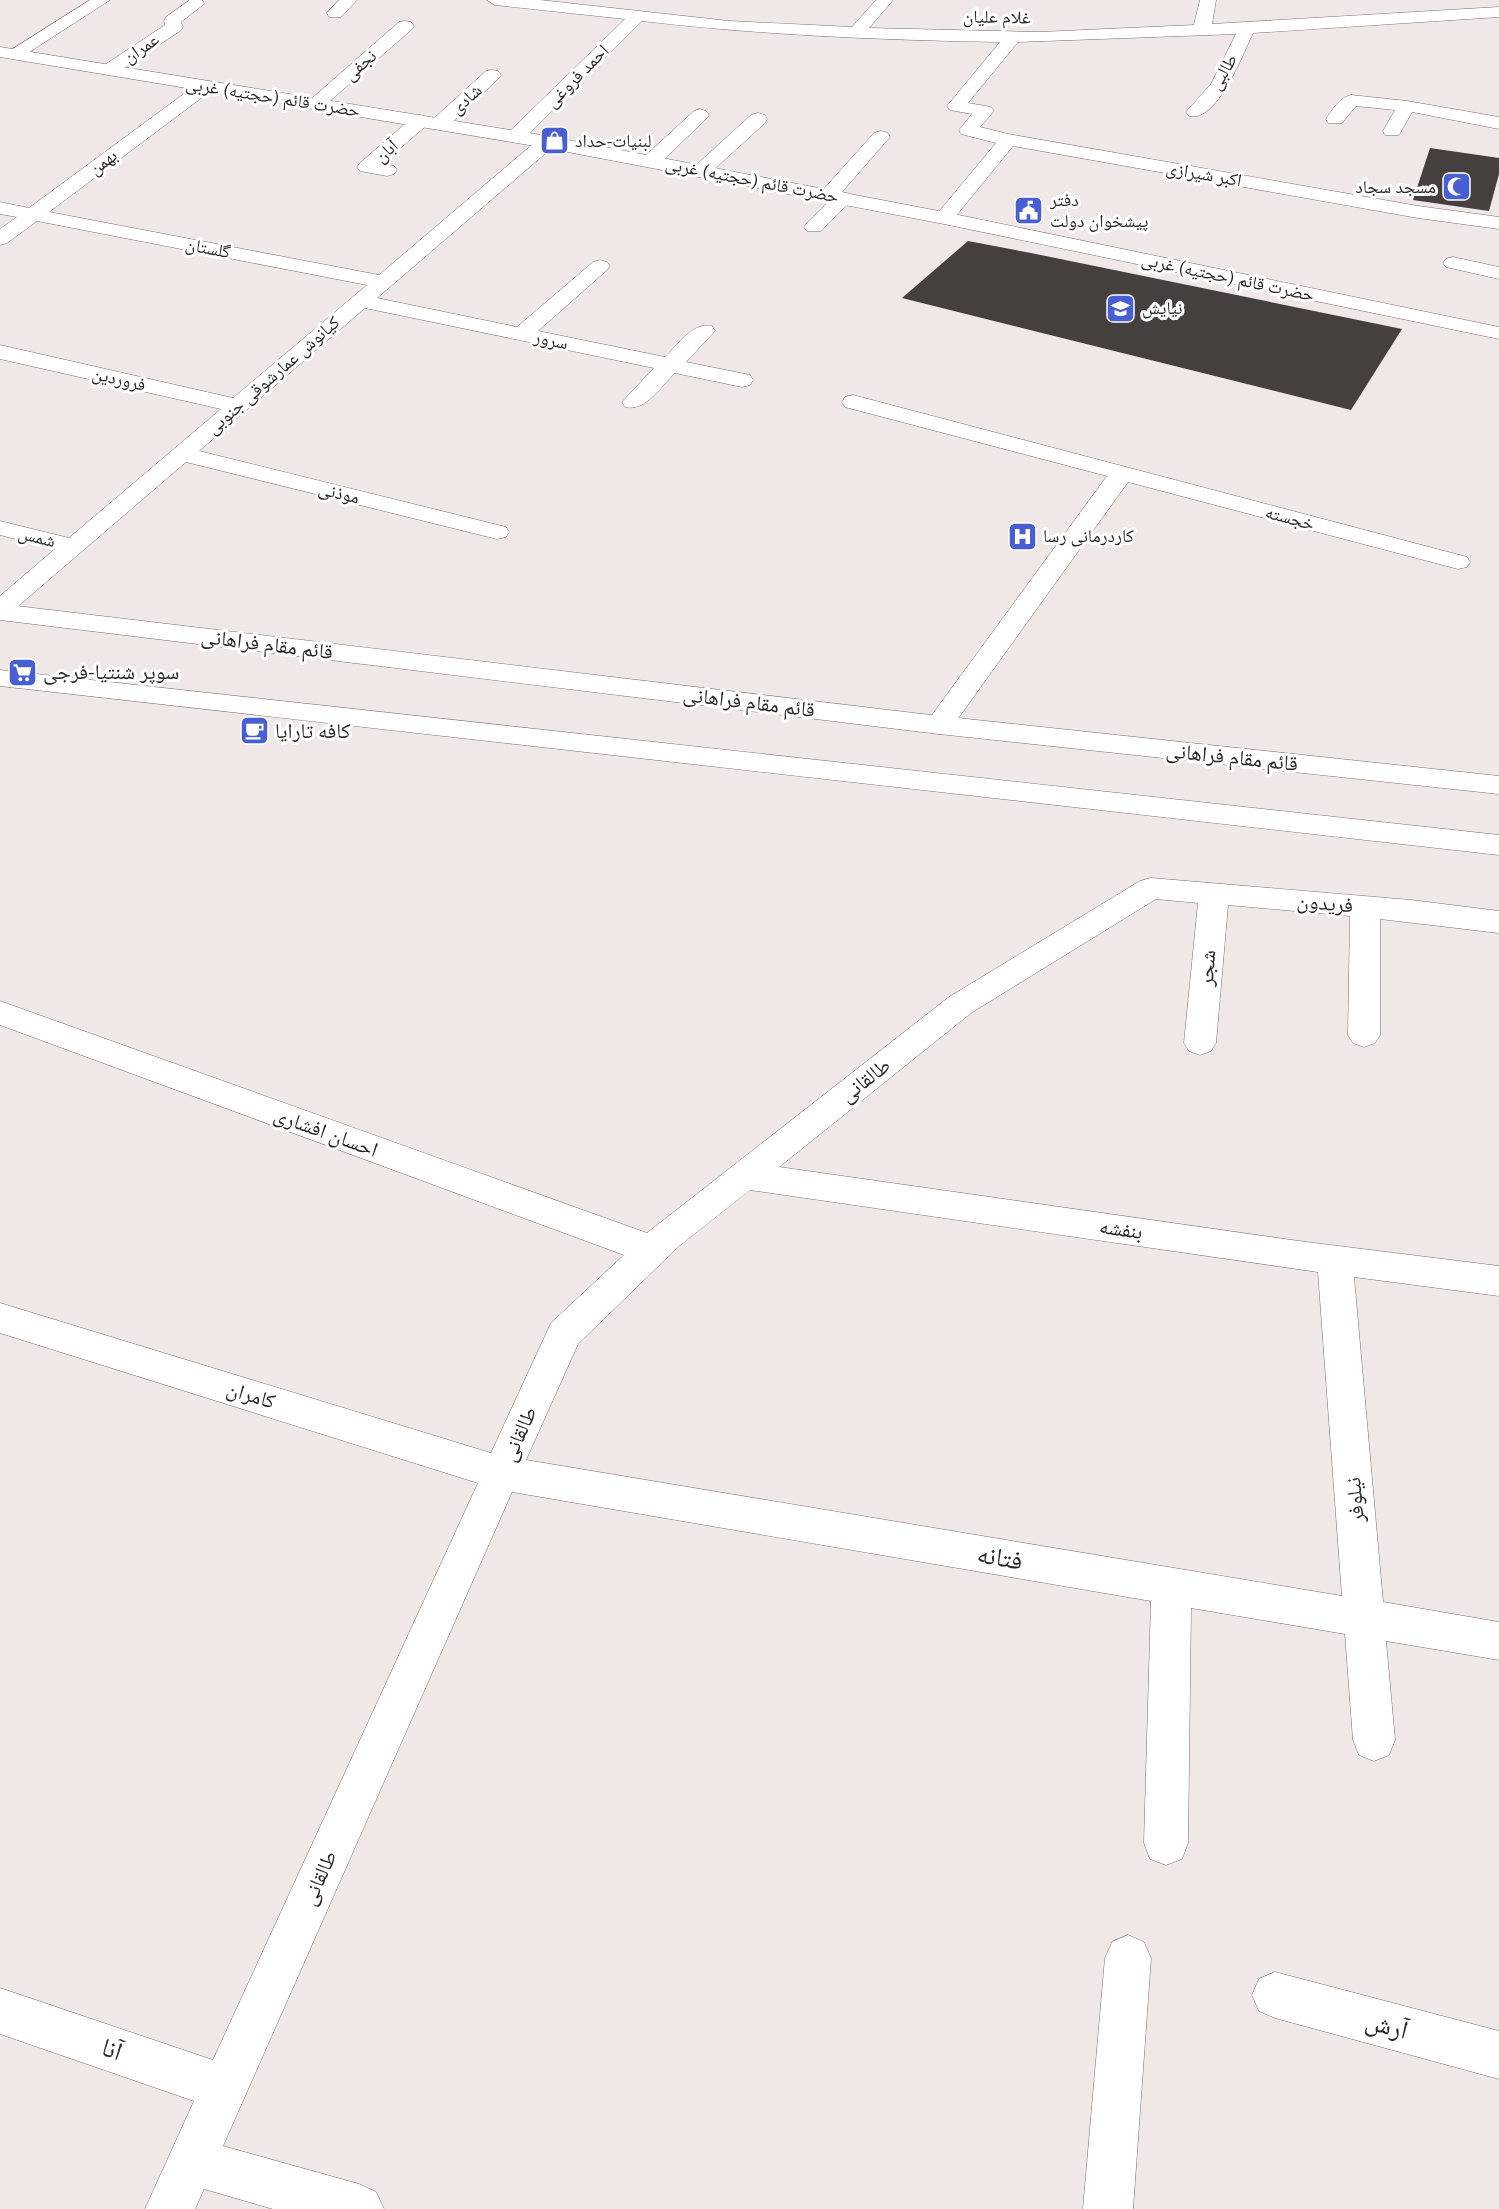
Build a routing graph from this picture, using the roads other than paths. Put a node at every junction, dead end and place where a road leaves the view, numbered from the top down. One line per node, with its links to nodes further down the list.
1 (102, 0): 18 (street)
2 (349, 0): 9 (street)
3 (495, 0): 7 (street, غلام علیان)
4 (885, 0): 14 (street)
5 (1208, 0): 13 (street)
6 (196, 4): 19 (street, عمران)
7 (568, 4): 10 (street, غلام علیان)
8 (1499, 12): 12 (street, غلام علیان)
9 (335, 13)
10 (638, 16): 14 (street, غلام علیان); 31 (street, احمد فروغی)
11 (405, 26): 22 (street, نجفی)
12 (1246, 28): 13 (street, غلام علیان); 24 (street, طالبی)
13 (1202, 30): 16 (street, غلام علیان)
14 (856, 33): 15 (street, غلام علیان)
15 (896, 35): 16 (street, غلام علیان); 17 (street)
16 (1014, 36): 33 (street, اکبر شیرازی)
17 (885, 50)
18 (7, 53): 19 (street, حضرت قائم (حجتیه) غربی)
19 (109, 70): 21 (street, حضرت قائم (حجتیه) غربی)
20 (492, 75): 28 (street, شادی)
21 (206, 86): 22 (street, حضرت قائم (حجتیه) غربی); 40 (street, بهمن)
22 (316, 104): 28 (street, حضرت قائم (حجتیه) غربی)
23 (1407, 106): 27 (street); 29 (street); 30 (street)
24 (1195, 112)
25 (700, 115): 35 (street)
26 (758, 119): 37 (street)
27 (1335, 119)
28 (429, 122): 31 (street, حضرت قائم (حجتیه) غربی); 36 (street, آبان)
29 (1499, 123)
30 (1392, 131)
31 (516, 136): 34 (street, حضرت قائم (حجتیه) غربی)
32 (881, 137): 38 (street)
33 (1008, 140): 41 (street); 42 (street, اکبر شیرازی)
34 (547, 141): 35 (street, حضرت قائم (حجتیه) غربی); 48 (street, کیانوش عمارشوقی جنوبی)
35 (651, 161): 37 (street, حضرت قائم (حجتیه) غربی)
36 (387, 171)
37 (701, 171): 38 (street, حضرت قائم (حجتیه) غربی)
38 (836, 197): 41 (street, حضرت قائم (حجتیه) غربی); 43 (street)
39 (0, 208): 40 (street, گلستان)
40 (33, 214): 44 (street, بهمن); 48 (street, گلستان)
41 (944, 218): 51 (street, حضرت قائم (حجتیه) غربی)
42 (1499, 223)
43 (814, 227)
44 (0, 239)
45 (1453, 263): 47 (street)
46 (600, 266): 52 (street)
47 (1499, 273)
48 (382, 282): 49 (street, کیانوش عمارشوقی جنوبی)
49 (360, 301): 52 (street, سرور); 58 (street, کیانوش عمارشوقی جنوبی)
50 (704, 331): 54 (street)
51 (1499, 333)
52 (522, 334): 54 (street, سرور)
53 (0, 352): 58 (street, فروردین)
54 (670, 365): 55 (street, سرور); 56 (street)
55 (742, 380)
56 (633, 402)
57 (853, 402): 60 (street, خجسته)
58 (237, 406): 59 (street, کیانوش عمارشوقی جنوبی)
59 (181, 454): 62 (street, موذنی); 63 (street, کیانوش عمارشوقی جنوبی)
60 (1122, 473): 64 (street, خجسته); 67 (street)
61 (0, 528): 63 (street, شمس)
62 (497, 532)
63 (74, 546): 65 (street, کیانوش عمارشوقی جنوبی)
64 (1458, 562)
65 (0, 611): 67 (street, قائم مقام فراهانی)
66 (0, 678): 69 (street)
67 (939, 725): 68 (street, قائم مقام فراهانی)
68 (1499, 785)
69 (1499, 845)
70 (1151, 888): 71 (street, فریدون); 77 (street, طالقانی)
71 (1214, 893): 72 (street, فریدون); 76 (street, شجر)
72 (1365, 907): 73 (street, فریدون); 75 (street)
73 (1499, 922)
74 (0, 1013): 78 (street, احسان افشاری)
75 (1364, 1035)
76 (1200, 1043)
77 (744, 1175): 78 (street, طالقانی); 79 (street, بنفشه)
78 (652, 1250): 82 (street, طالقانی)
79 (1335, 1260): 80 (street, بنفشه); 84 (street, نیلوفر)
80 (1499, 1281)
81 (0, 1318): 82 (street, کامران)
82 (501, 1473): 83 (street, فتانه); 92 (street, طالقانی)
83 (1171, 1586): 84 (street, فتانه); 87 (street)
84 (1364, 1618): 85 (street, فتانه); 86 (street, نیلوفر)
85 (1499, 1641)
86 (1374, 1740)
87 (1166, 1843)
88 (1128, 1958): 96 (street)
89 (1275, 1995): 91 (street, آرش)
90 (0, 2011): 92 (street, آنا)
91 (1499, 2055)
92 (225, 2088): 93 (street, طالقانی)
93 (192, 2161): 94 (street, طالقانی); 95 (street)
94 (170, 2209)
95 (359, 2209)
96 (1108, 2209)

